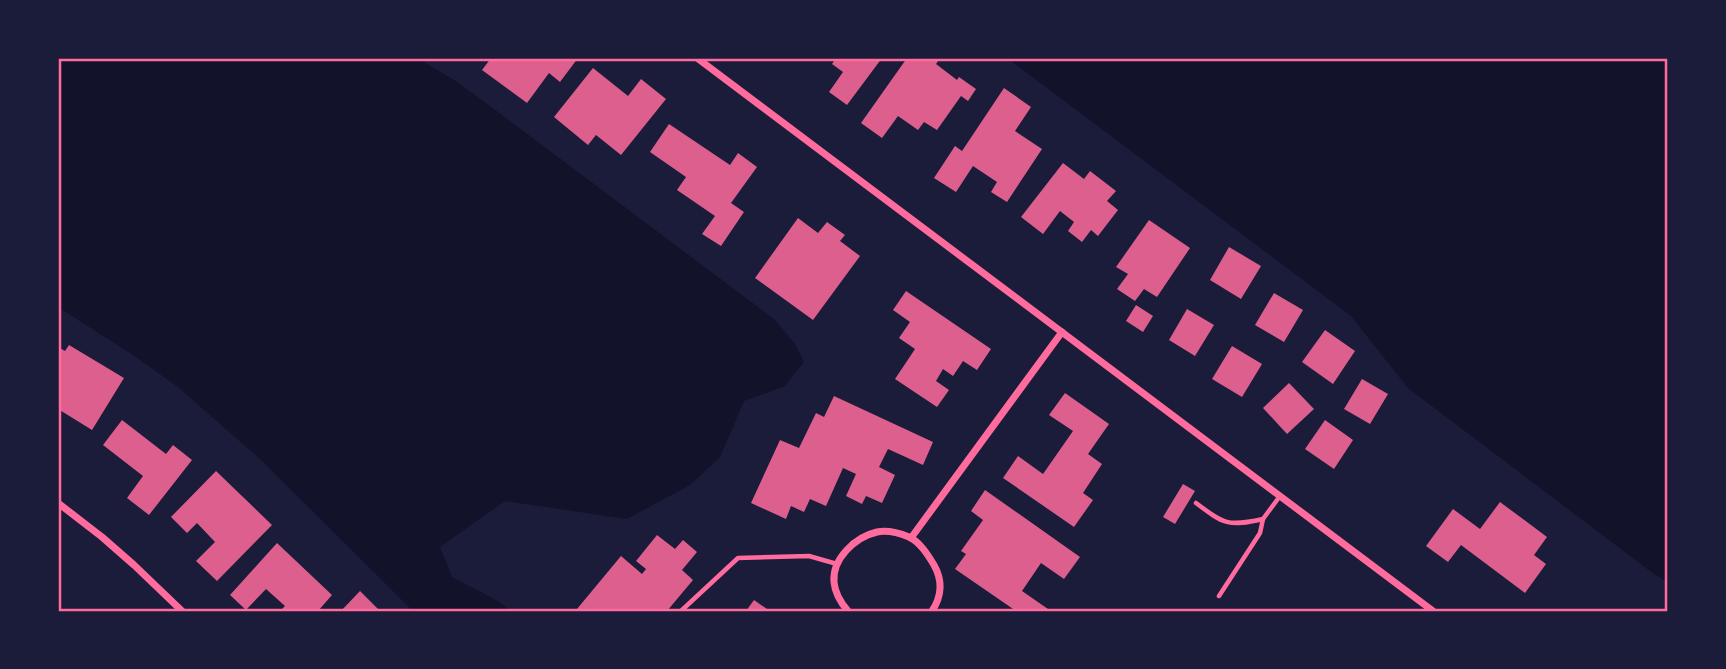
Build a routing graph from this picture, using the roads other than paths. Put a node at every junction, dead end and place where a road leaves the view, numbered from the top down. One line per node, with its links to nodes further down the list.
1 (697, 58): 2 (street)
2 (1062, 332): 3 (street); 7 (street)
3 (1280, 496): 6 (lane); 14 (street)
4 (58, 503): 10 (street)
5 (1196, 503): 6 (lane)
6 (1263, 519): 9 (lane)
7 (911, 538): 8 (street); 13 (street)
8 (837, 564): 11 (lane); 12 (street)
9 (1219, 596)
10 (182, 611)
11 (681, 611)
12 (848, 611)
13 (932, 611)
14 (1433, 611)

